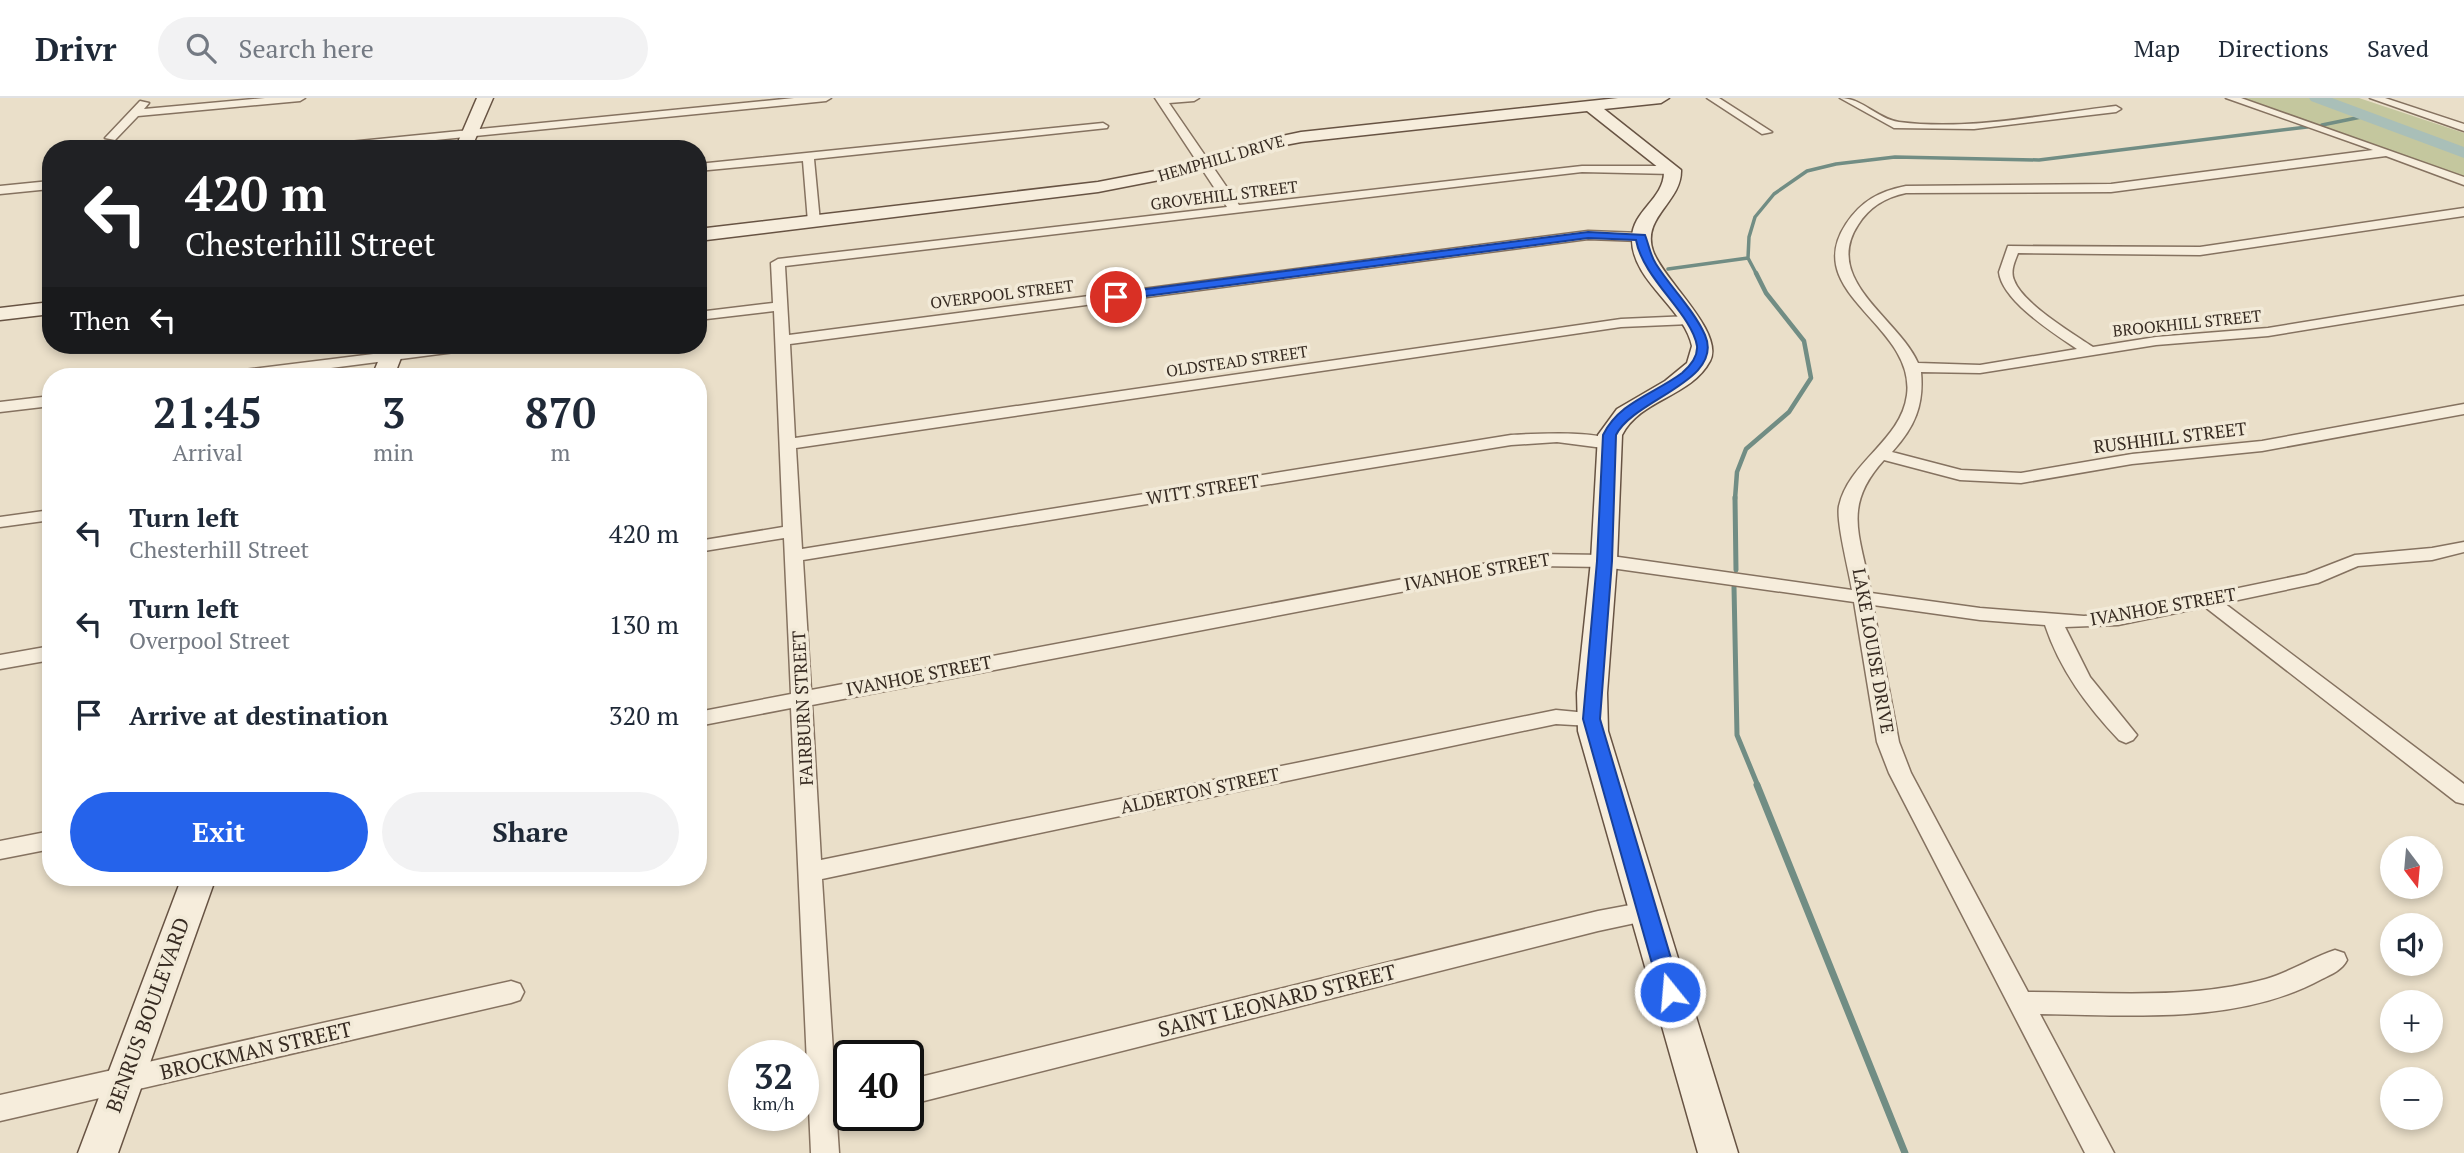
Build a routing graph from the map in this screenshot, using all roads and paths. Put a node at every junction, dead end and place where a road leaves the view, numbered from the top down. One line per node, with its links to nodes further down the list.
1 (148, 98): 14 (street)
2 (300, 98): 14 (street)
3 (485, 98): 18 (street)
4 (825, 98): 18 (street)
5 (1194, 98): 12 (street)
6 (1661, 98): 13 (street, HEMPHILL DRIVE)
7 (1712, 98): 17 (street)
8 (1845, 98): 9 (street)
9 (2092, 98)
10 (2231, 98): 22 (street)
11 (2375, 98): 16 (street)
12 (1161, 100): 24 (street)
13 (1590, 106): 24 (street, HEMPHILL DRIVE); 26 (street)
14 (135, 113): 19 (street)
15 (1103, 126): 23 (street)
16 (2464, 128)
17 (1766, 132)
18 (470, 133): 20 (street); 21 (street)
19 (111, 138)
20 (400, 140)
21 (467, 140)
22 (2387, 152): 27 (street); 47 (street, LAKE LOUISE DRIVE)
23 (808, 157): 25 (street); 32 (street)
24 (1206, 164): 30 (street); 32 (street, HEMPHILL DRIVE)
25 (707, 167)
26 (1673, 170): 30 (street, GROVEHILL STREET); 34 (street)
27 (2464, 181)
28 (42, 186): 29 (street)
29 (0, 190)
30 (1235, 209): 35 (street, GROVEHILL STREET)
31 (2464, 212): 43 (street)
32 (814, 222): 33 (street, HEMPHILL DRIVE)
33 (707, 234)
34 (1641, 237): 41 (street); 42 (street, OVERPOOL STREET)
35 (778, 263): 37 (street, FAIRBURN STREET)
36 (2464, 300): 43 (street, BROOKHILL STREET)
37 (780, 306): 40 (street); 42 (street, FAIRBURN STREET)
38 (42, 309): 39 (street)
39 (0, 314)
40 (707, 315)
41 (1690, 320): 51 (street, OLDSTEAD STREET); 52 (street)
42 (783, 340): 51 (street, FAIRBURN STREET)
43 (2090, 351): 47 (street, BROOKHILL STREET)
44 (421, 354): 45 (street)
45 (390, 359): 46 (street)
46 (308, 368)
47 (1913, 368): 53 (street, LAKE LOUISE DRIVE)
48 (42, 402): 49 (street)
49 (0, 407)
50 (2464, 409): 53 (street, RUSHHILL STREET)
51 (789, 444): 56 (street, FAIRBURN STREET)
52 (1611, 444): 59 (street, WITT STREET); 60 (street)
53 (1882, 454): 61 (street, LAKE LOUISE DRIVE)
54 (42, 515): 55 (street)
55 (0, 522)
56 (794, 531): 57 (street); 59 (street, FAIRBURN STREET)
57 (707, 546)
58 (2464, 547): 62 (street, IVANHOE STREET)
59 (795, 556): 66 (street, FAIRBURN STREET)
60 (1604, 561): 61 (street, IVANHOE STREET); 66 (street, IVANHOE STREET); 68 (street)
61 (1865, 599): 63 (street, IVANHOE STREET); 78 (street, LAKE LOUISE DRIVE)
62 (2208, 600): 63 (street, IVANHOE STREET); 70 (street)
63 (2053, 621): 69 (street)
64 (42, 655): 65 (street)
65 (0, 662)
66 (803, 697): 67 (street, IVANHOE STREET); 73 (street, FAIRBURN STREET)
67 (707, 717)
68 (1591, 719): 73 (street, ALDERTON STREET); 75 (street)
69 (2126, 734)
70 (2464, 796)
71 (42, 842): 72 (street)
72 (0, 850)
73 (809, 872): 80 (street, FAIRBURN STREET)
74 (196, 886): 79 (street, BENRUS BOULEVARD)
75 (1646, 912): 81 (street, SAINT LEONARD STREET); 86 (street)
76 (2335, 960): 78 (street)
77 (511, 992): 79 (street, BROCKMAN STREET)
78 (2021, 1003): 87 (street, LAKE LOUISE DRIVE)
79 (124, 1080): 82 (street, BROCKMAN STREET); 84 (street, BENRUS BOULEVARD)
80 (833, 1084)
81 (924, 1089)
82 (0, 1108)
83 (833, 1122): 85 (street, FAIRBURN STREET)
84 (98, 1153)
85 (825, 1153)
86 (1718, 1153)
87 (2100, 1153)

